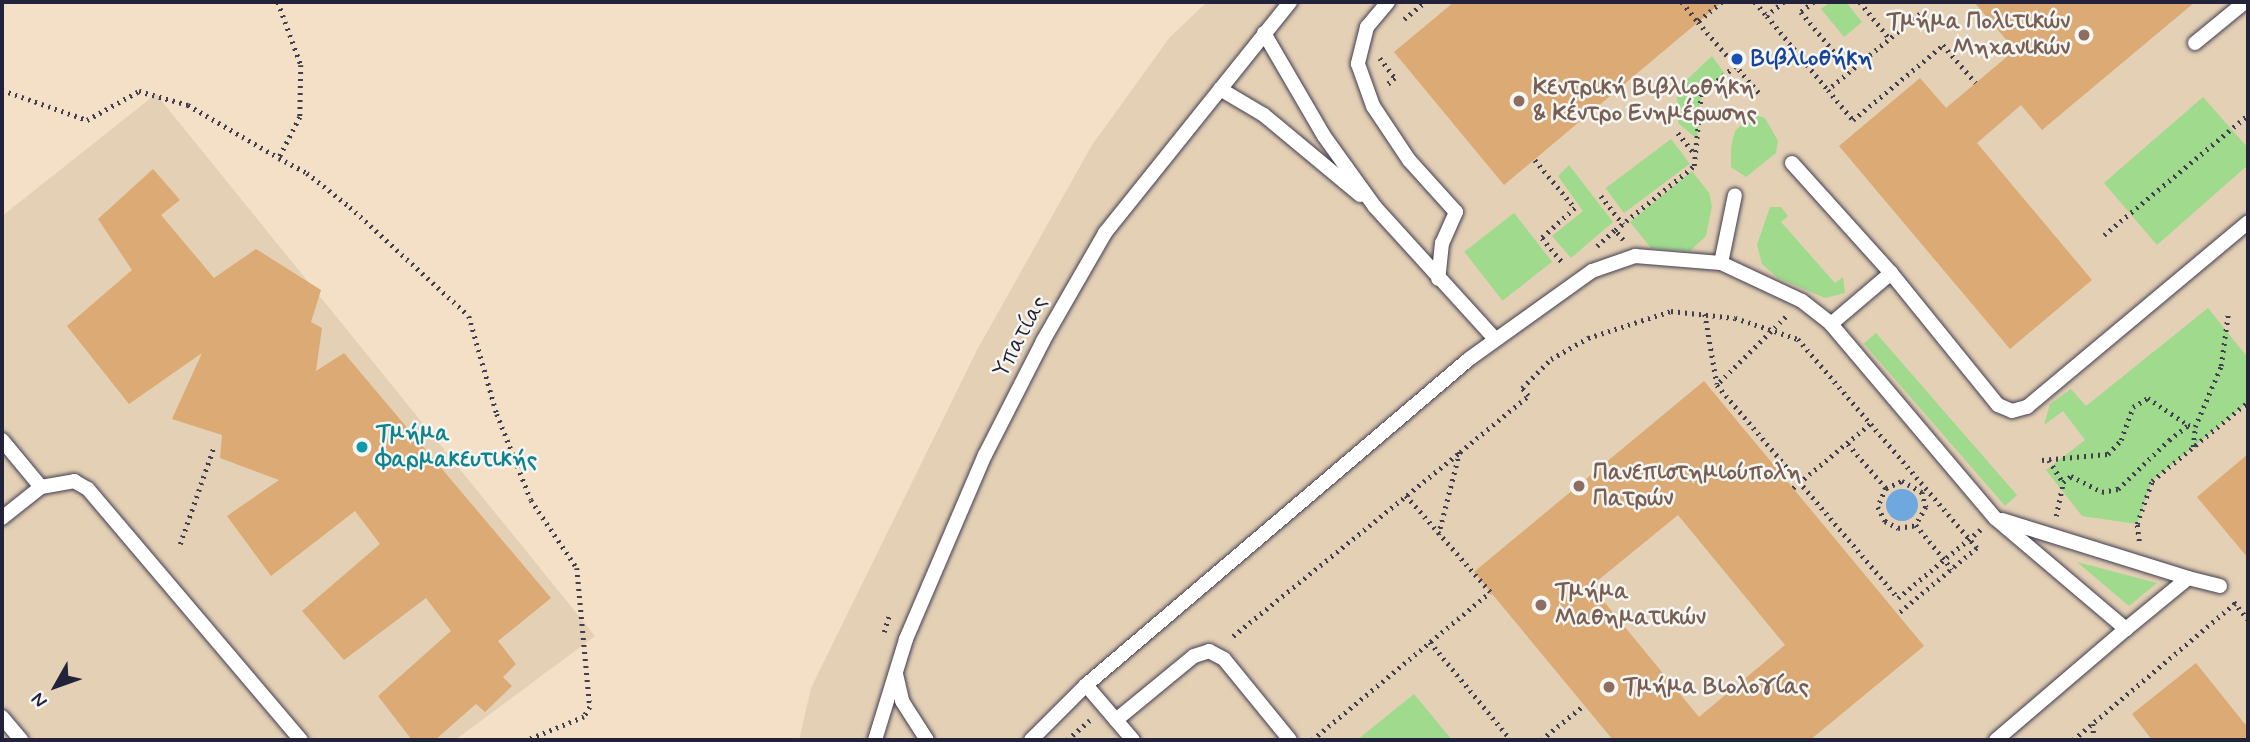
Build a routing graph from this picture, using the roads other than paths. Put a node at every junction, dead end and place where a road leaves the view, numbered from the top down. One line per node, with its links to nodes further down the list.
1 (1290, 2): 4 (lane, Υπατίας)
2 (1388, 2): 13 (lane)
3 (2245, 2): 5 (lane)
4 (1264, 33): 6 (lane, Υπατίας); 9 (lane)
5 (2195, 43)
6 (1220, 89): 9 (lane); 23 (lane, Υπατίας)
7 (1792, 163): 12 (lane)
8 (1735, 195): 11 (lane)
9 (1375, 208): 13 (lane)
10 (2248, 222): 12 (lane)
11 (1721, 263): 14 (lane); 15 (lane)
12 (1891, 273): 14 (lane)
13 (1438, 279): 15 (lane)
14 (1831, 324): 18 (lane)
15 (1494, 338): 24 (lane)
16 (2, 440): 17 (lane)
17 (41, 487): 19 (lane); 28 (lane)
18 (1995, 518): 20 (lane); 22 (lane)
19 (2, 519)
20 (2188, 578): 21 (lane); 22 (lane)
21 (2220, 586)
22 (2126, 629): 34 (lane)
23 (896, 673): 29 (lane, Υπατίας); 30 (lane)
24 (1086, 685): 26 (lane); 31 (lane)
25 (2, 717): 27 (lane)
26 (1116, 720): 32 (lane); 33 (lane)
27 (21, 740)
28 (301, 740)
29 (876, 740)
30 (927, 740)
31 (1031, 740)
32 (1133, 740)
33 (1290, 740)
34 (1996, 740)

